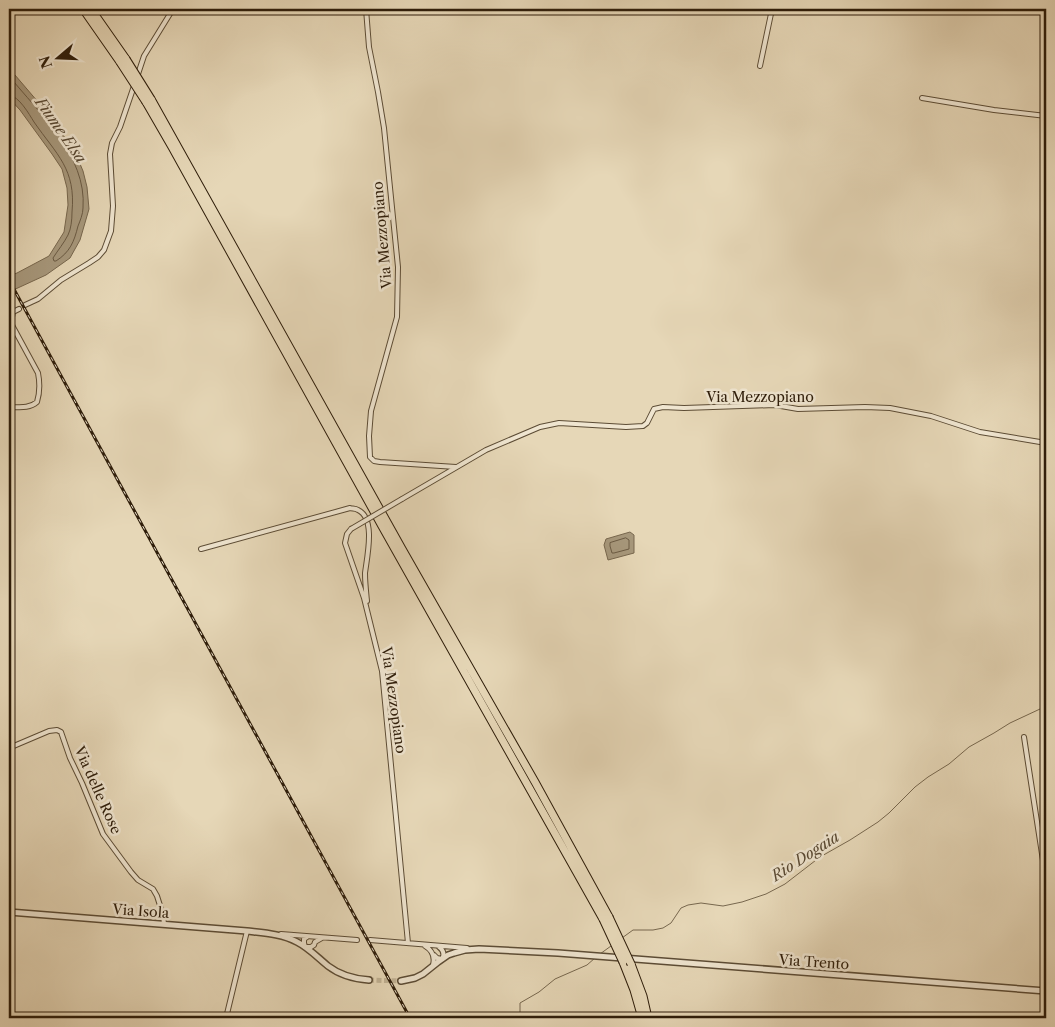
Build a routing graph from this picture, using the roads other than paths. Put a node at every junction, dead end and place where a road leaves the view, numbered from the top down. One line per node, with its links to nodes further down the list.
1 (83, 9): 6 (highway)
2 (91, 9): 6 (highway)
3 (173, 9): 10 (street)
4 (366, 9): 14 (street, Via Mezzopiano)
5 (772, 9): 7 (street)
6 (123, 60): 37 (highway, bridge)
7 (760, 66)
8 (922, 98): 9 (street)
9 (1046, 116)
10 (25, 305)
11 (19, 309): 12 (street)
12 (9, 407)
13 (1046, 443): 14 (street, Via Mezzopiano)
14 (459, 467): 16 (street, Via Mezzopiano, bridge)
15 (201, 549): 16 (street)
16 (367, 610): 29 (street, Via Mezzopiano)
17 (1024, 737): 19 (street)
18 (9, 748): 21 (street, Via delle Rose)
19 (1046, 880)
20 (9, 912): 21 (street, Via Isola)
21 (164, 924): 22 (street, Via Isola)
22 (247, 931): 23 (street, Via Isola); 42 (street)
23 (271, 934): 24 (street, Via Isola); 32 (street, Via Isola)
24 (311, 936): 25 (street, Via Isola); 28 (street); 32 (street)
25 (324, 938): 26 (street, Via Isola); 28 (street, Via Isola)
26 (357, 940)
27 (370, 940): 29 (street)
28 (315, 943): 32 (street, Via Isola); 35 (street)
29 (408, 943): 30 (street)
30 (423, 944): 31 (street); 34 (street)
31 (436, 946): 33 (street); 34 (street); 36 (street)
32 (305, 947): 35 (street, Via Isola)
33 (479, 949): 36 (street); 41 (street, Via Trento)
34 (432, 952): 36 (street); 38 (street)
35 (320, 959): 39 (street, Via Isola)
36 (442, 959): 38 (street)
37 (627, 963): 43 (highway); 44 (highway)
38 (430, 969): 40 (street)
39 (369, 980)
40 (400, 981)
41 (1046, 991)
42 (226, 1018)
43 (642, 1018)
44 (648, 1018)

